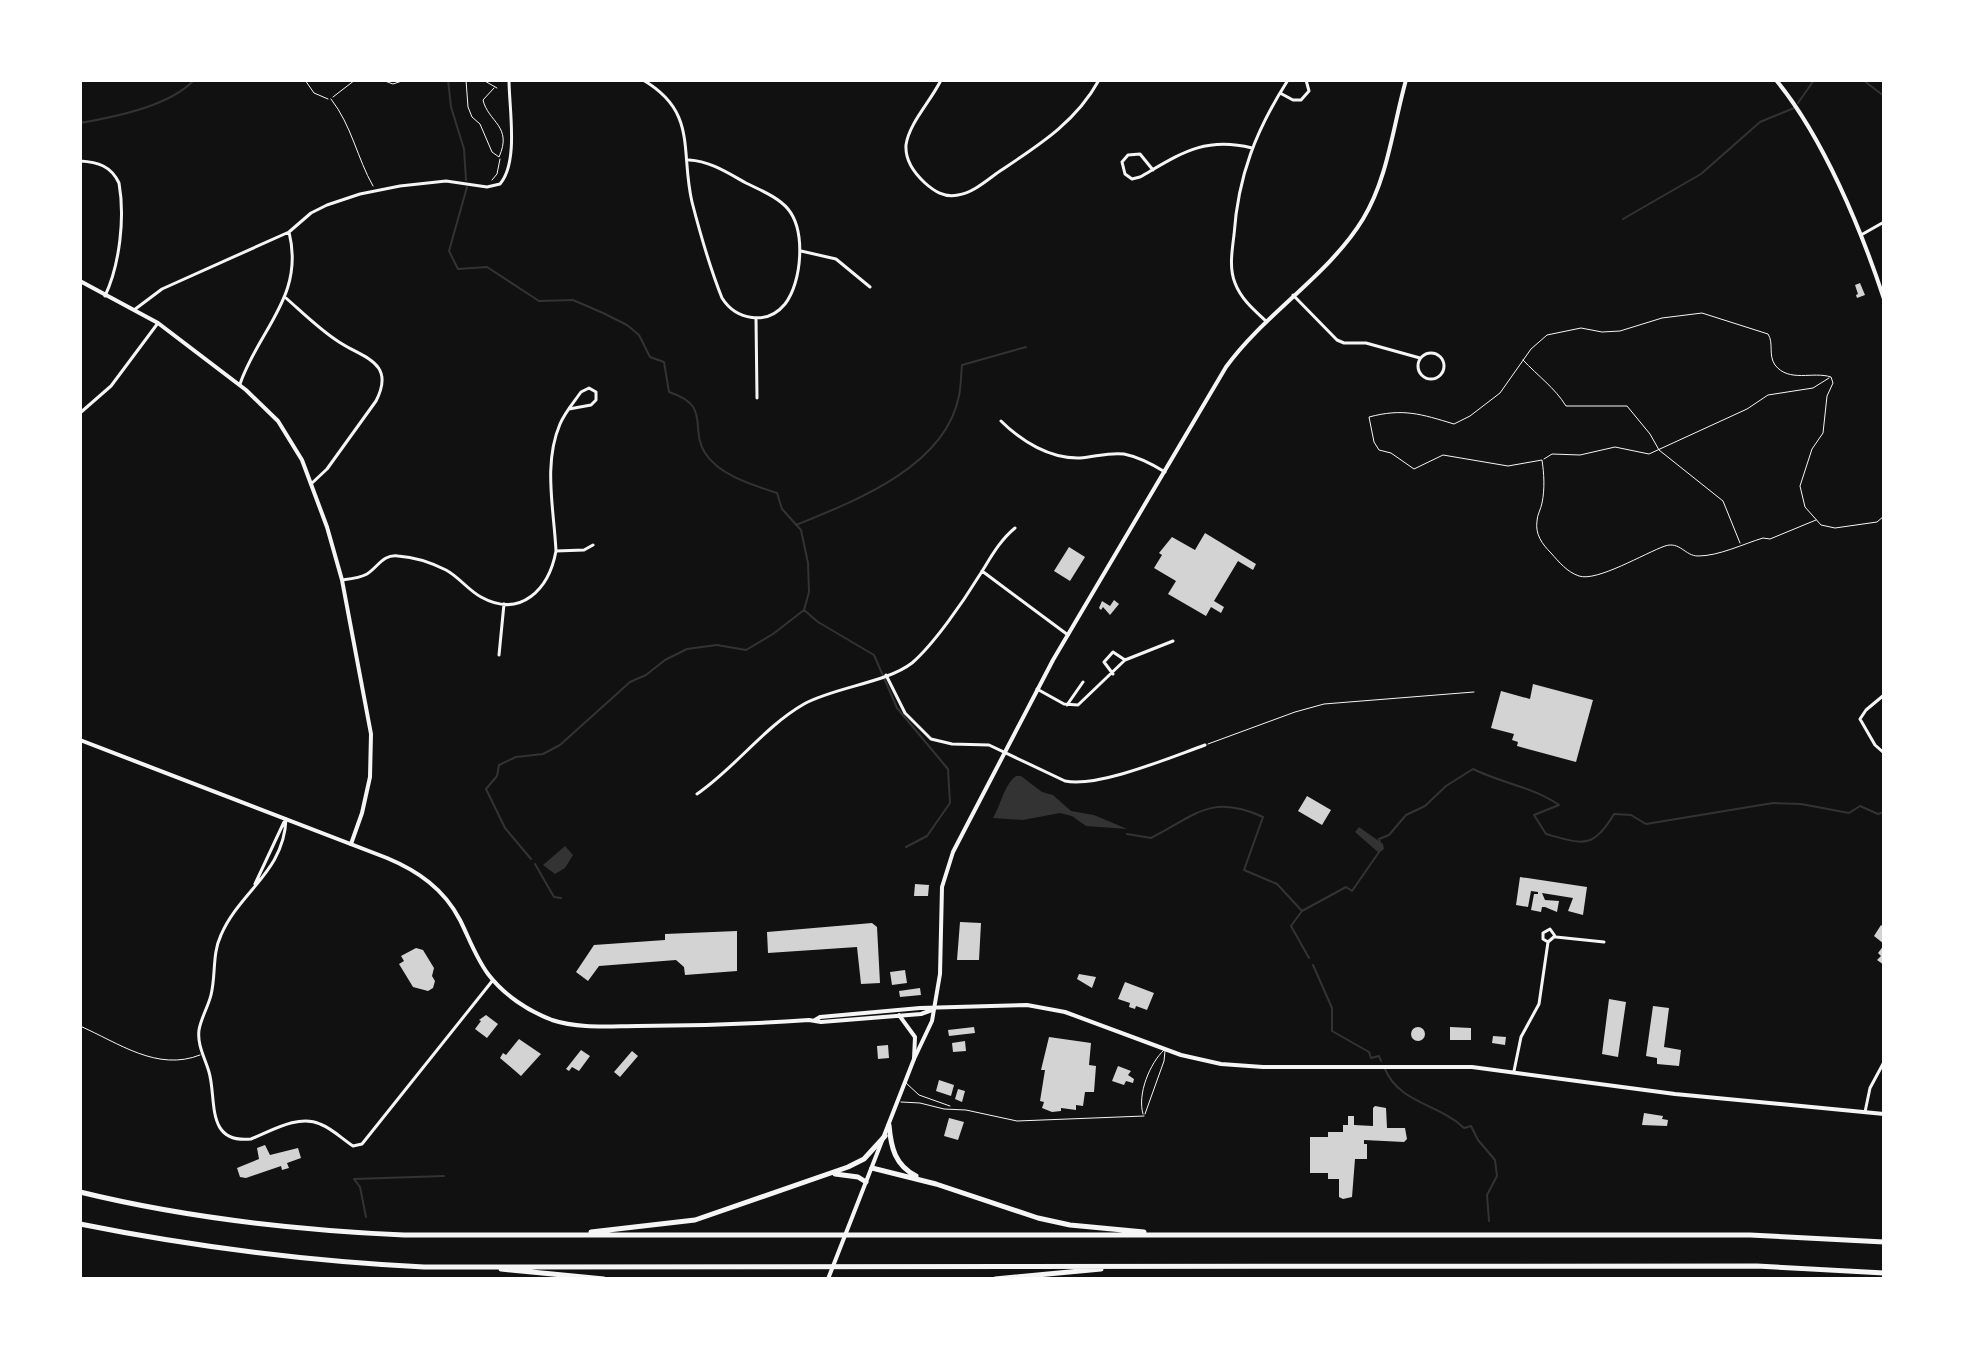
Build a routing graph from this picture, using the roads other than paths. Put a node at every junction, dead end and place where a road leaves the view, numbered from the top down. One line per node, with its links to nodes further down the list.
1 (509, 80): 16 (street)
2 (643, 80): 12 (street)
3 (941, 80): 4 (street)
4 (1099, 80)
5 (1288, 80): 10 (street)
6 (1306, 80): 10 (street)
7 (1406, 80): 21 (main road)
8 (1776, 80): 9 (main road)
9 (1782, 83): 17 (main road)
10 (1280, 93): 11 (street)
11 (1252, 148): 14 (street); 27 (street)
12 (689, 160): 18 (street); 26 (street)
13 (80, 161): 22 (street)
14 (1153, 170): 14 (street)
15 (1884, 222): 17 (street)
16 (289, 232): 23 (street); 25 (street)
17 (1861, 235): 24 (main road)
18 (801, 251): 20 (street); 26 (street)
19 (80, 281): 22 (main road)
20 (870, 287)
21 (1293, 295): 27 (main road); 29 (street)
22 (105, 296): 25 (main road)
23 (286, 298): 30 (street); 36 (street)
24 (1884, 299)
25 (134, 310): 28 (main road)
26 (756, 318): 31 (street)
27 (1266, 321): 35 (main road)
28 (158, 323): 30 (main road); 33 (street)
29 (1420, 358): 29 (street)
30 (240, 384): 36 (main road)
31 (757, 398)
32 (569, 409): 32 (street); 39 (street)
33 (80, 413)
34 (1001, 421): 35 (street)
35 (1165, 472): 43 (main road)
36 (311, 484): 41 (main road)
37 (1015, 528): 40 (street)
38 (593, 545): 39 (street)
39 (556, 551): 42 (street)
40 (982, 571): 43 (street); 48 (street)
41 (342, 580): 42 (street); 60 (main road)
42 (504, 604): 45 (street)
43 (1068, 635): 50 (main road)
44 (1173, 641): 46 (street)
45 (499, 655)
46 (1125, 660): 47 (street); 47 (street)
47 (1113, 674): 53 (street)
48 (886, 675): 56 (street); 58 (street)
49 (1083, 682): 53 (street)
50 (1037, 689): 53 (street); 56 (main road)
51 (1474, 692): 55 (lane)
52 (1884, 695): 57 (street)
53 (1067, 705)
54 (80, 740): 59 (main road)
55 (1205, 745): 56 (street)
56 (1005, 752): 66 (main road)
57 (1884, 753)
58 (697, 794)
59 (286, 819): 60 (main road); 61 (street); 61 (street)
60 (351, 844): 65 (main road)
61 (253, 887): 71 (street)
62 (1555, 936): 63 (street); 63 (street); 64 (street)
63 (1548, 942): 74 (street)
64 (1604, 942)
65 (493, 980): 68 (main road); 71 (street)
66 (935, 1009): 67 (main road); 68 (main road); 70 (main road); 72 (main road)
67 (899, 1015): 68 (main road); 72 (main road)
68 (815, 1020)
69 (80, 1026): 71 (lane)
70 (1165, 1049): 74 (main road); 80 (lane); 80 (lane)
71 (203, 1054)
72 (914, 1059): 75 (main road)
73 (1884, 1062): 78 (street)
74 (1514, 1071): 78 (main road)
75 (905, 1082): 76 (main road); 77 (lane)
76 (899, 1102): 77 (lane); 81 (main road)
77 (952, 1108): 80 (lane)
78 (1865, 1112): 79 (main road)
79 (1884, 1114)
80 (1144, 1116)
81 (889, 1125): 82 (main road); 86 (highway)
82 (885, 1136): 83 (main road); 84 (highway)
83 (872, 1168): 85 (main road); 86 (highway)
84 (830, 1173): 85 (highway); 89 (highway)
85 (866, 1182): 96 (main road)
86 (928, 1182): 90 (highway)
87 (80, 1192): 89 (highway)
88 (80, 1224): 92 (highway)
89 (572, 1235): 90 (highway)
90 (1165, 1235): 91 (highway)
91 (1884, 1242)
92 (472, 1266): 93 (highway); 95 (highway)
93 (1128, 1266): 94 (highway); 97 (highway)
94 (1884, 1273)
95 (604, 1279)
96 (828, 1279)
97 (995, 1279)

